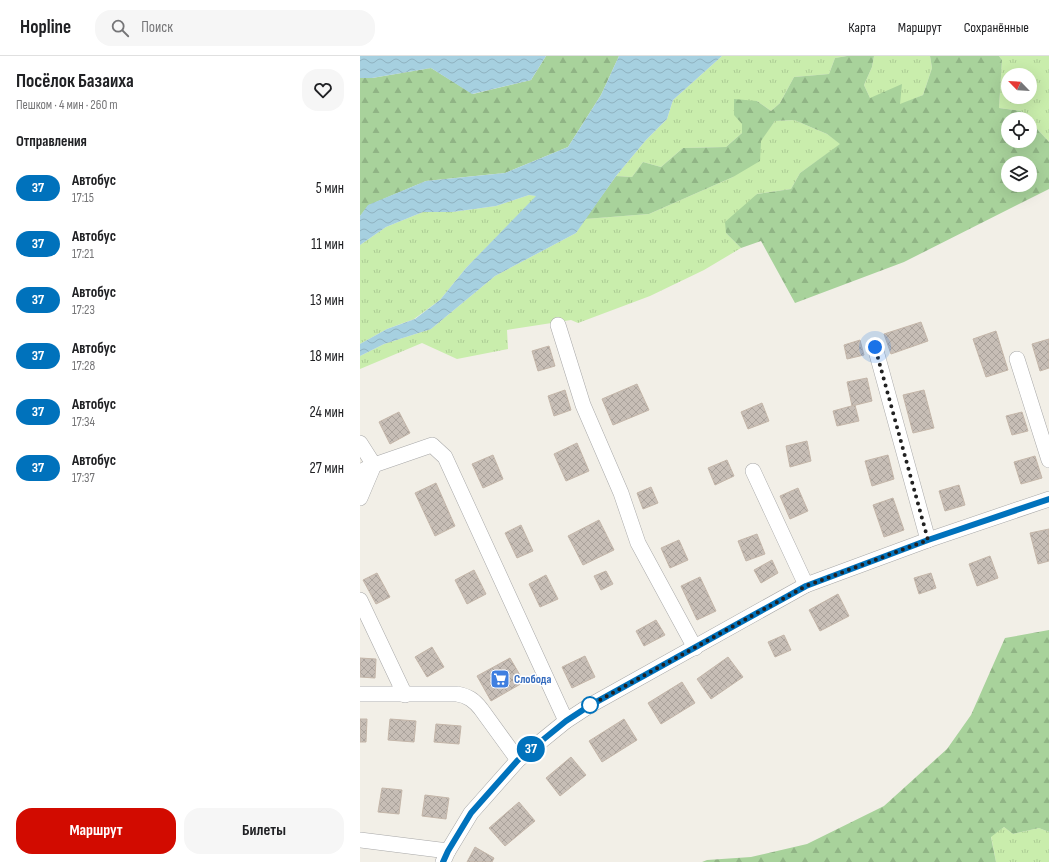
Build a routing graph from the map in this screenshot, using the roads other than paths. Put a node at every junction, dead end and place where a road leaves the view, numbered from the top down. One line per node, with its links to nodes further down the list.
1 (558, 325): 14 (street)
2 (875, 347): 11 (street)
3 (1017, 359): 5 (street)
4 (360, 443): 6 (street)
5 (1049, 460)
6 (374, 465): 8 (street); 9 (street); 17 (street)
7 (753, 471): 12 (street)
8 (360, 472)
9 (360, 498)
10 (1049, 499): 11 (street)
11 (928, 540): 12 (street)
12 (806, 586): 14 (street)
13 (360, 600): 16 (street)
14 (695, 648): 17 (street)
15 (360, 694): 16 (street)
16 (405, 695): 18 (street)
17 (566, 721): 18 (street)
18 (518, 760): 20 (street)
19 (360, 840): 20 (street)
20 (445, 857)

